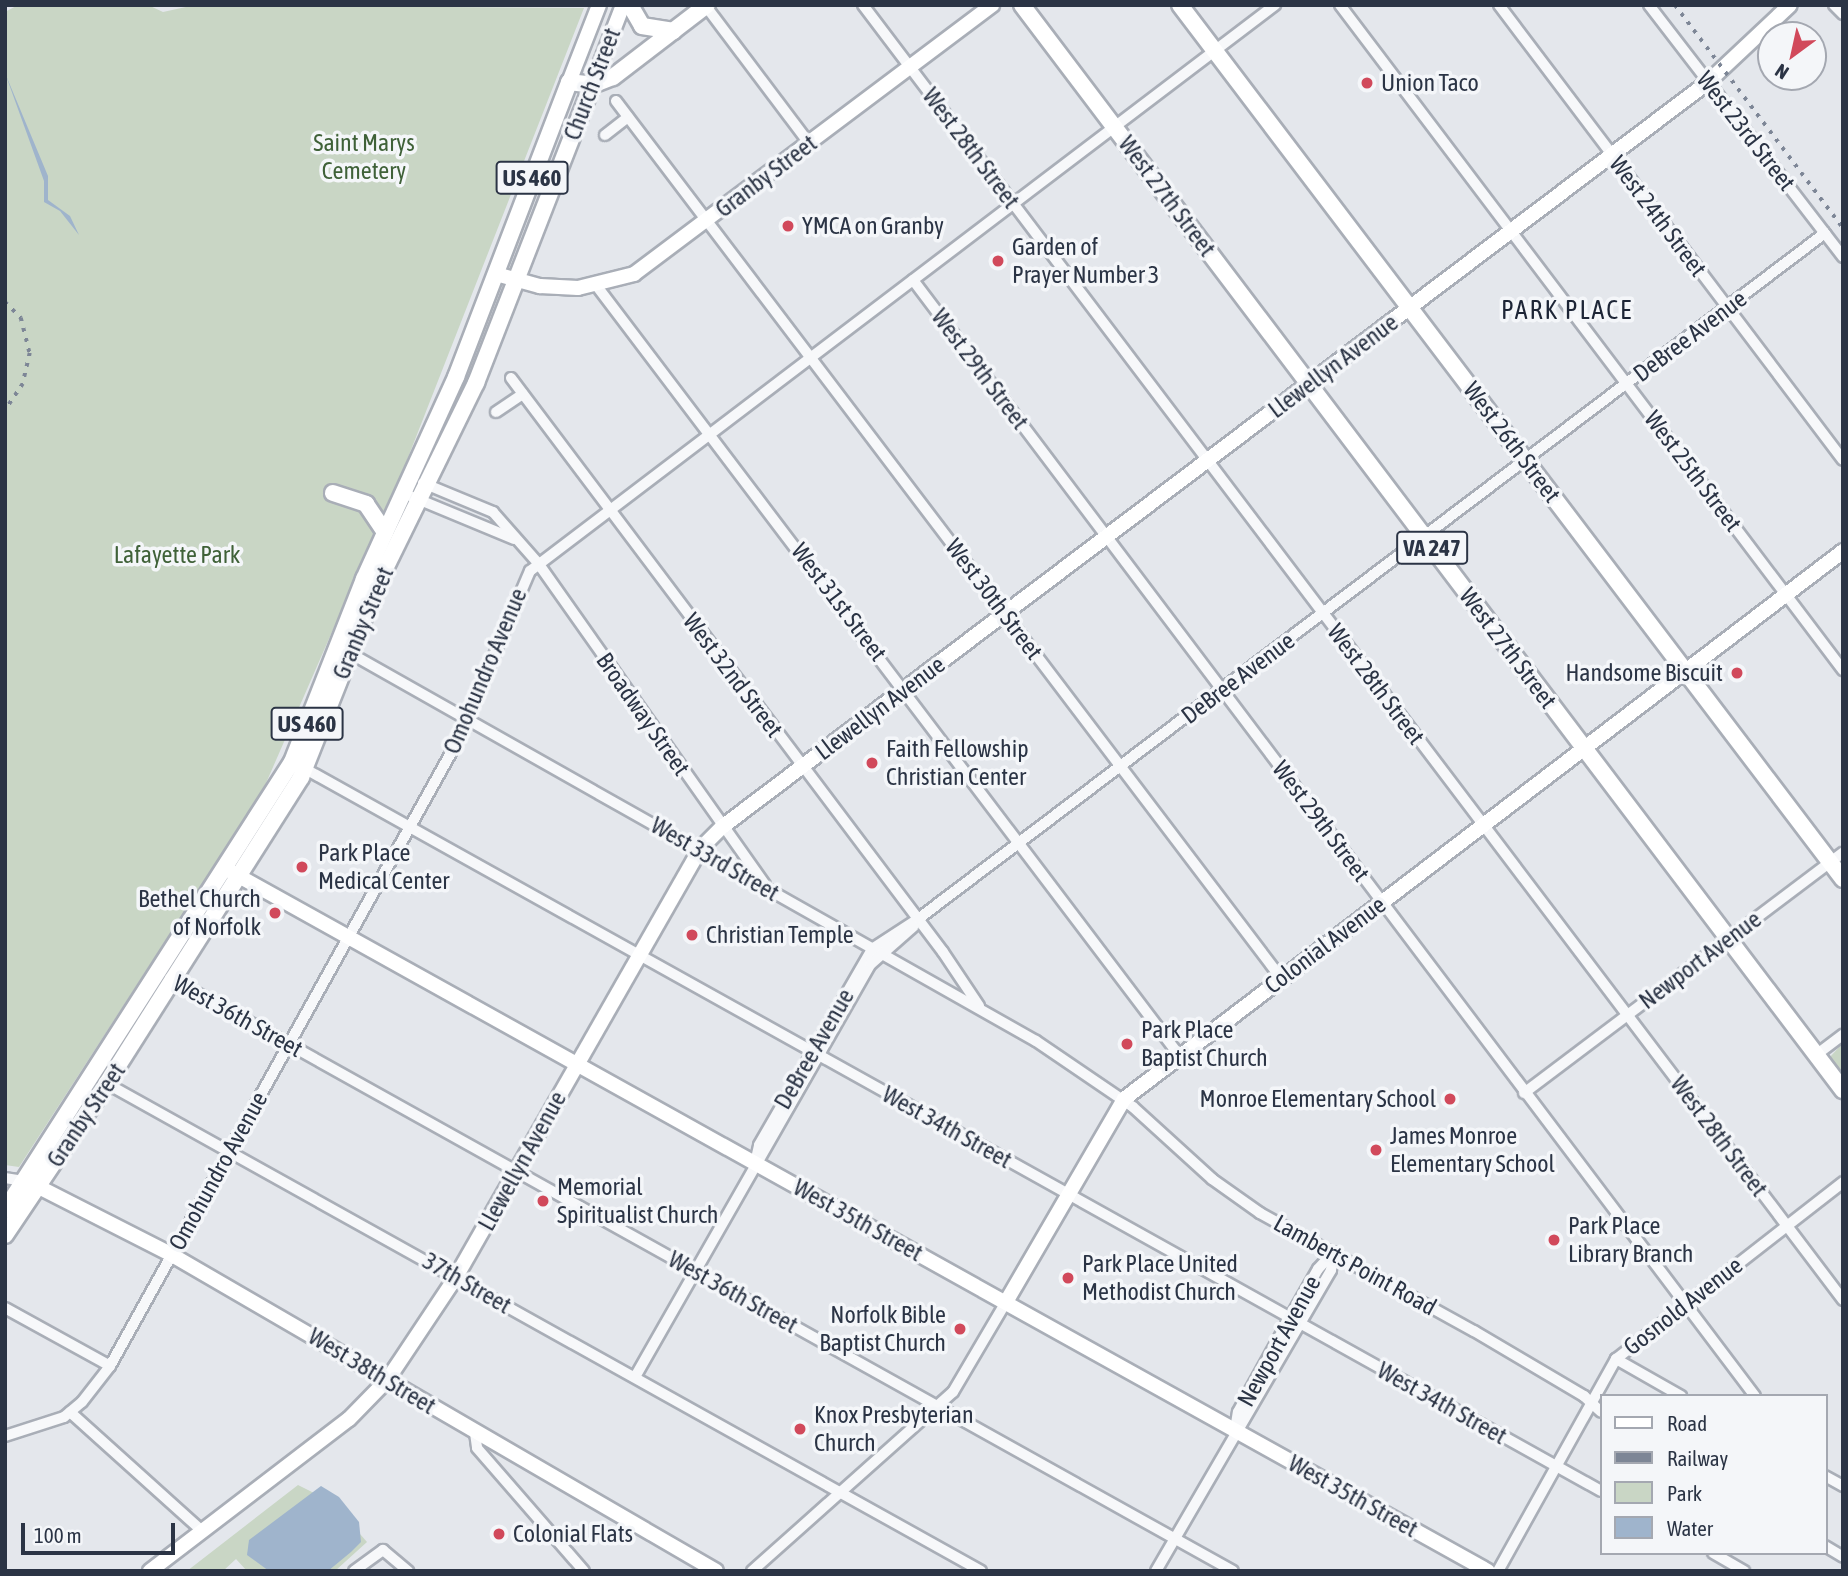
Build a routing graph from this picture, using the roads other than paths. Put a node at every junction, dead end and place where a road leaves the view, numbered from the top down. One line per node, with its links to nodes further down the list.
1 (599, 5): 19 (street, Church Street)
2 (623, 5): 21 (street, Church Street)
3 (630, 5): 16 (main road)
4 (863, 5): 18 (street, West 28th Street)
5 (992, 5): 18 (street, Granby Street)
6 (1022, 5): 24 (main road, West 27th Street / VA 247)
7 (1180, 5): 17 (main road, West 26th Street)
8 (1275, 5): 17 (street, Omohundro Avenue)
9 (1340, 5): 30 (street, West 25th Street)
10 (1499, 5): 27 (street, West 24th Street)
11 (1649, 5): 20 (street, West 23rd Street)
12 (1790, 5): 20 (street, Llewellyn Avenue)
13 (1834, 5): 15 (street)
14 (706, 6): 16 (main road); 26 (street)
15 (1843, 14)
16 (674, 31): 21 (main road)
17 (1215, 51): 24 (street, Omohundro Avenue); 37 (main road, West 26th Street)
18 (910, 68): 26 (street, Granby Street); 28 (street, West 28th Street)
19 (569, 82): 21 (main road); 33 (main road, Church Street / US 460)
20 (1707, 82): 27 (street, Llewellyn Avenue); 31 (street, West 23rd Street)
21 (592, 85): 35 (main road, Church Street / US 460)
22 (616, 101): 23 (street, West 30th Street)
23 (628, 117): 25 (street); 29 (street, West 30th Street)
24 (1114, 126): 28 (street, Omohundro Avenue); 41 (main road, West 27th Street / VA 247)
25 (605, 135)
26 (809, 144): 29 (street, Granby Street)
27 (1612, 155): 30 (street, Llewellyn Avenue); 38 (street, West 24th Street)
28 (1013, 205): 34 (street, Omohundro Avenue); 46 (street, West 28th Street)
29 (708, 219): 36 (street, Granby Street); 39 (street, West 30th Street)
30 (1511, 231): 37 (street, Llewellyn Avenue); 42 (street, West 25th Street)
31 (1825, 233): 32 (street, West 23rd Street); 38 (street, DeBree Avenue)
32 (1843, 257)
33 (496, 274): 35 (street, Granby Street); 50 (main road, Granby Street / US 460)
34 (913, 280): 39 (street, Omohundro Avenue); 55 (street, West 29th Street)
35 (517, 281): 36 (street, Granby Street); 49 (main road, Granby Street / US 460)
36 (596, 285): 45 (street, West 31st Street)
37 (1410, 308): 41 (street, Llewellyn Avenue); 48 (main road, West 26th Street)
38 (1728, 308): 42 (street, DeBree Avenue); 47 (street, West 24th Street)
39 (812, 357): 45 (street, Omohundro Avenue); 61 (street, West 30th Street)
40 (511, 379): 43 (street, West 32nd Street)
41 (1309, 384): 46 (street, Llewellyn Avenue); 56 (main road, West 27th Street / VA 247)
42 (1627, 384): 48 (street, DeBree Avenue); 60 (street, West 25th Street)
43 (523, 394): 44 (street); 53 (street, West 32nd Street)
44 (496, 412)
45 (710, 433): 53 (street, Omohundro Avenue); 66 (street, West 31st Street)
46 (1208, 460): 55 (street, Llewellyn Avenue); 62 (street, West 28th Street)
47 (1843, 460)
48 (1526, 461): 56 (street, DeBree Avenue); 65 (main road, West 26th Street)
49 (428, 484): 50 (street, Broadway Street); 52 (main road, Granby Street / US 460); 57 (street, Broadway Street)
50 (406, 486): 52 (street, Broadway Street); 54 (main road, Granby Street / US 460)
51 (333, 493): 54 (main road)
52 (420, 499): 57 (street, Broadway Street); 63 (main road, Granby Street / US 460)
53 (609, 510): 59 (street, Omohundro Avenue); 71 (street, West 32nd Street)
54 (385, 532): 63 (main road, Granby Street / US 460)
55 (1107, 537): 61 (street, Llewellyn Avenue); 67 (street, West 29th Street)
56 (1424, 537): 62 (street, DeBree Avenue); 69 (main road, West 27th Street / VA 247)
57 (518, 540): 59 (street, Broadway Street)
58 (1843, 551): 60 (street, Colonial Avenue)
59 (538, 563): 68 (street, Omohundro Avenue); 75 (street, Broadway Street)
60 (1786, 594): 64 (street, West 25th Street); 65 (street, Colonial Avenue)
61 (1005, 613): 66 (street, Llewellyn Avenue); 72 (street, West 30th Street)
62 (1323, 614): 67 (street, DeBree Avenue); 73 (street, West 28th Street)
63 (344, 650): 68 (street, West 33rd Street); 70 (main road, Granby Street / US 460)
64 (1843, 670)
65 (1685, 671): 69 (street, Colonial Avenue); 78 (main road, West 26th Street)
66 (904, 689): 71 (street, Llewellyn Avenue); 76 (street, West 31st Street)
67 (1222, 690): 72 (street, DeBree Avenue); 82 (street, West 29th Street)
68 (468, 719): 74 (street, Omohundro Avenue); 77 (street, West 33rd Street)
69 (1583, 747): 73 (street, Colonial Avenue); 85 (main road, West 27th Street / VA 247)
70 (298, 765): 74 (street, West 34th Street); 79 (main road, Granby Street / US 460)
71 (802, 766): 75 (street, Llewellyn Avenue); 83 (street, West 32nd Street)
72 (1121, 766): 76 (street, DeBree Avenue); 89 (street, West 30th Street)
73 (1484, 825): 82 (street, Colonial Avenue); 91 (street, West 28th Street)
74 (409, 827): 84 (street, Omohundro Avenue); 87 (street, West 34th Street)
75 (722, 827): 77 (street, Llewellyn Avenue); 81 (street, Broadway Street)
76 (1019, 843): 83 (street, DeBree Avenue); 95 (street, West 31st Street)
77 (699, 849): 81 (street, West 33rd Street); 87 (street, Llewellyn Avenue)
78 (1836, 858): 80 (main road, West 26th Street); 85 (street, Newport Avenue)
79 (233, 873): 84 (street, West 35th Street); 88 (main road, Granby Street / US 460)
80 (1843, 879)
81 (767, 889): 86 (street, West 33rd Street)
82 (1382, 902): 89 (street, Colonial Avenue); 100 (street, West 29th Street)
83 (918, 919): 86 (street, DeBree Avenue); 90 (street, West 32nd Street)
84 (348, 936): 93 (street, Omohundro Avenue); 97 (street, West 35th Street)
85 (1728, 939): 91 (street, Newport Avenue); 96 (main road, West 27th Street / VA 247)
86 (876, 951): 90 (street, West 33rd Street); 94 (street, DeBree Avenue)
87 (637, 954): 94 (street, West 34th Street); 97 (street, Llewellyn Avenue)
88 (167, 976): 93 (street, West 36th Street); 98 (main road, Granby Street / US 460)
89 (1281, 978): 95 (street, Colonial Avenue)
90 (982, 1010): 101 (street, West 33rd Street)
91 (1628, 1015): 100 (street, Newport Avenue); 110 (street, West 28th Street)
92 (1843, 1035): 96 (street)
93 (289, 1044): 102 (street, Omohundro Avenue); 104 (street, West 36th Street)
94 (815, 1054): 103 (street, DeBree Avenue); 108 (street, West 34th Street)
95 (1179, 1055): 101 (street, Colonial Avenue)
96 (1816, 1055): 99 (main road, West 27th Street / VA 247)
97 (577, 1063): 103 (street, West 35th Street); 104 (street, Llewellyn Avenue)
98 (100, 1079): 102 (street, 37th Street); 106 (main road, Granby Street / US 460)
99 (1843, 1090)
100 (1524, 1093): 118 (street, West 29th Street)
101 (1124, 1099): 108 (street, Colonial Avenue); 112 (street, Lamberts Point Road)
102 (228, 1151): 113 (street, Omohundro Avenue); 115 (street, 37th Street)
103 (755, 1163): 114 (street, DeBree Avenue); 117 (street, West 35th Street)
104 (516, 1172): 114 (street, West 36th Street); 115 (street, Llewellyn Avenue)
105 (5, 1178): 106 (street)
106 (32, 1182): 109 (main road, Granby Street / US 460); 111 (main road, Granby Street / US 460); 113 (street, West 38th Street)
107 (1843, 1182): 110 (street, Gosnold Avenue)
108 (1067, 1194): 117 (street, Colonial Avenue); 120 (street, West 34th Street)
109 (5, 1210)
110 (1786, 1226): 116 (street, West 28th Street); 118 (street, Gosnold Avenue)
111 (5, 1235)
112 (1334, 1252): 120 (street, Newport Avenue); 121 (street, Newport Avenue); 128 (street, Lamberts Point Road)
113 (172, 1255): 123 (street, Omohundro Avenue); 125 (street, West 38th Street)
114 (694, 1271): 124 (street, DeBree Avenue); 129 (street, West 36th Street)
115 (456, 1278): 124 (street, 37th Street); 125 (street, Llewellyn Avenue)
116 (1843, 1300)
117 (1006, 1301): 129 (street, Colonial Avenue); 132 (street, West 35th Street)
118 (1684, 1302): 122 (street, Gosnold Avenue); 127 (street, West 29th Street)
119 (5, 1308): 123 (street)
120 (1290, 1318): 121 (street, West 34th Street); 132 (street, Newport Avenue)
121 (1300, 1324): 132 (street, Newport Avenue); 135 (street, West 34th Street)
122 (1616, 1359): 126 (street); 128 (street, Gosnold Avenue)
123 (110, 1366): 131 (street, Omohundro Avenue)
124 (635, 1377): 139 (street, 37th Street)
125 (388, 1379): 133 (street, West 38th Street); 140 (street, Llewellyn Avenue)
126 (1677, 1394)
127 (1753, 1394)
128 (1591, 1403): 130 (street, Lamberts Point Road); 135 (street, Gosnold Avenue)
129 (937, 1406): 139 (street, Colonial Avenue); 141 (street, West 36th Street)
130 (1600, 1411)
131 (71, 1412): 134 (street, Omohundro Avenue); 140 (street)
132 (1235, 1430): 141 (street, Newport Avenue); 154 (street, West 35th Street)
133 (475, 1433): 148 (street); 149 (street, West 38th Street)
134 (5, 1436)
135 (1556, 1466): 138 (street, West 34th Street); 155 (street, Gosnold Avenue)
136 (1827, 1477): 137 (street)
137 (1843, 1486)
138 (1600, 1490)
139 (839, 1492): 150 (street, Colonial Avenue); 151 (street, 37th Street)
140 (202, 1531): 145 (street, Llewellyn Avenue)
141 (1174, 1538): 152 (street, Newport Avenue); 153 (street, West 36th Street)
142 (1827, 1547): 144 (street)
143 (1716, 1555): 156 (street)
144 (1843, 1557)
145 (150, 1571)
146 (354, 1571): 147 (street)
147 (408, 1571)
148 (584, 1571)
149 (716, 1571)
150 (752, 1571)
151 (981, 1571)
152 (1156, 1571)
153 (1233, 1571)
154 (1488, 1571)
155 (1498, 1571)
156 (1744, 1571)

